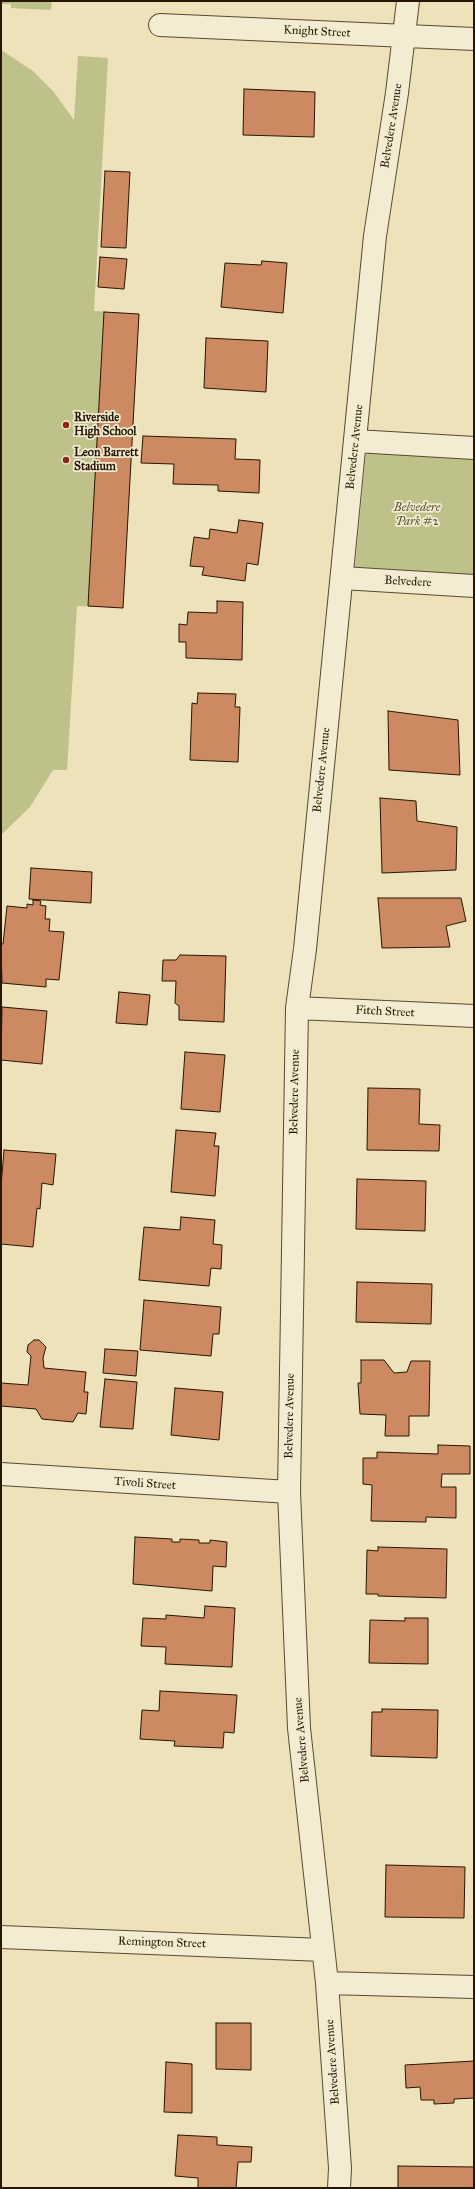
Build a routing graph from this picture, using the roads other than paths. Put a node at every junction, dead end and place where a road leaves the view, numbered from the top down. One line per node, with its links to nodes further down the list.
1 (408, 1): 3 (street, Belvedere Avenue)
2 (160, 25): 3 (street, Knight Street)
3 (404, 36): 4 (street, Knight Street); 5 (street, Belvedere Avenue)
4 (474, 39)
5 (356, 441): 6 (street); 7 (street, Belvedere Avenue)
6 (474, 448)
7 (342, 578): 8 (street, Belvedere); 9 (street, Belvedere Avenue)
8 (474, 586)
9 (297, 1008): 10 (street, Fitch Street); 12 (street, Belvedere Avenue)
10 (474, 1016)
11 (1, 1474): 12 (street, Tivoli Street)
12 (289, 1492): 14 (street, Belvedere Avenue)
13 (1, 1937): 14 (street, Remington Street)
14 (323, 1950): 15 (street, Belvedere Avenue)
15 (327, 1983): 16 (street); 17 (street, Belvedere Avenue)
16 (474, 1987)
17 (339, 2188)

